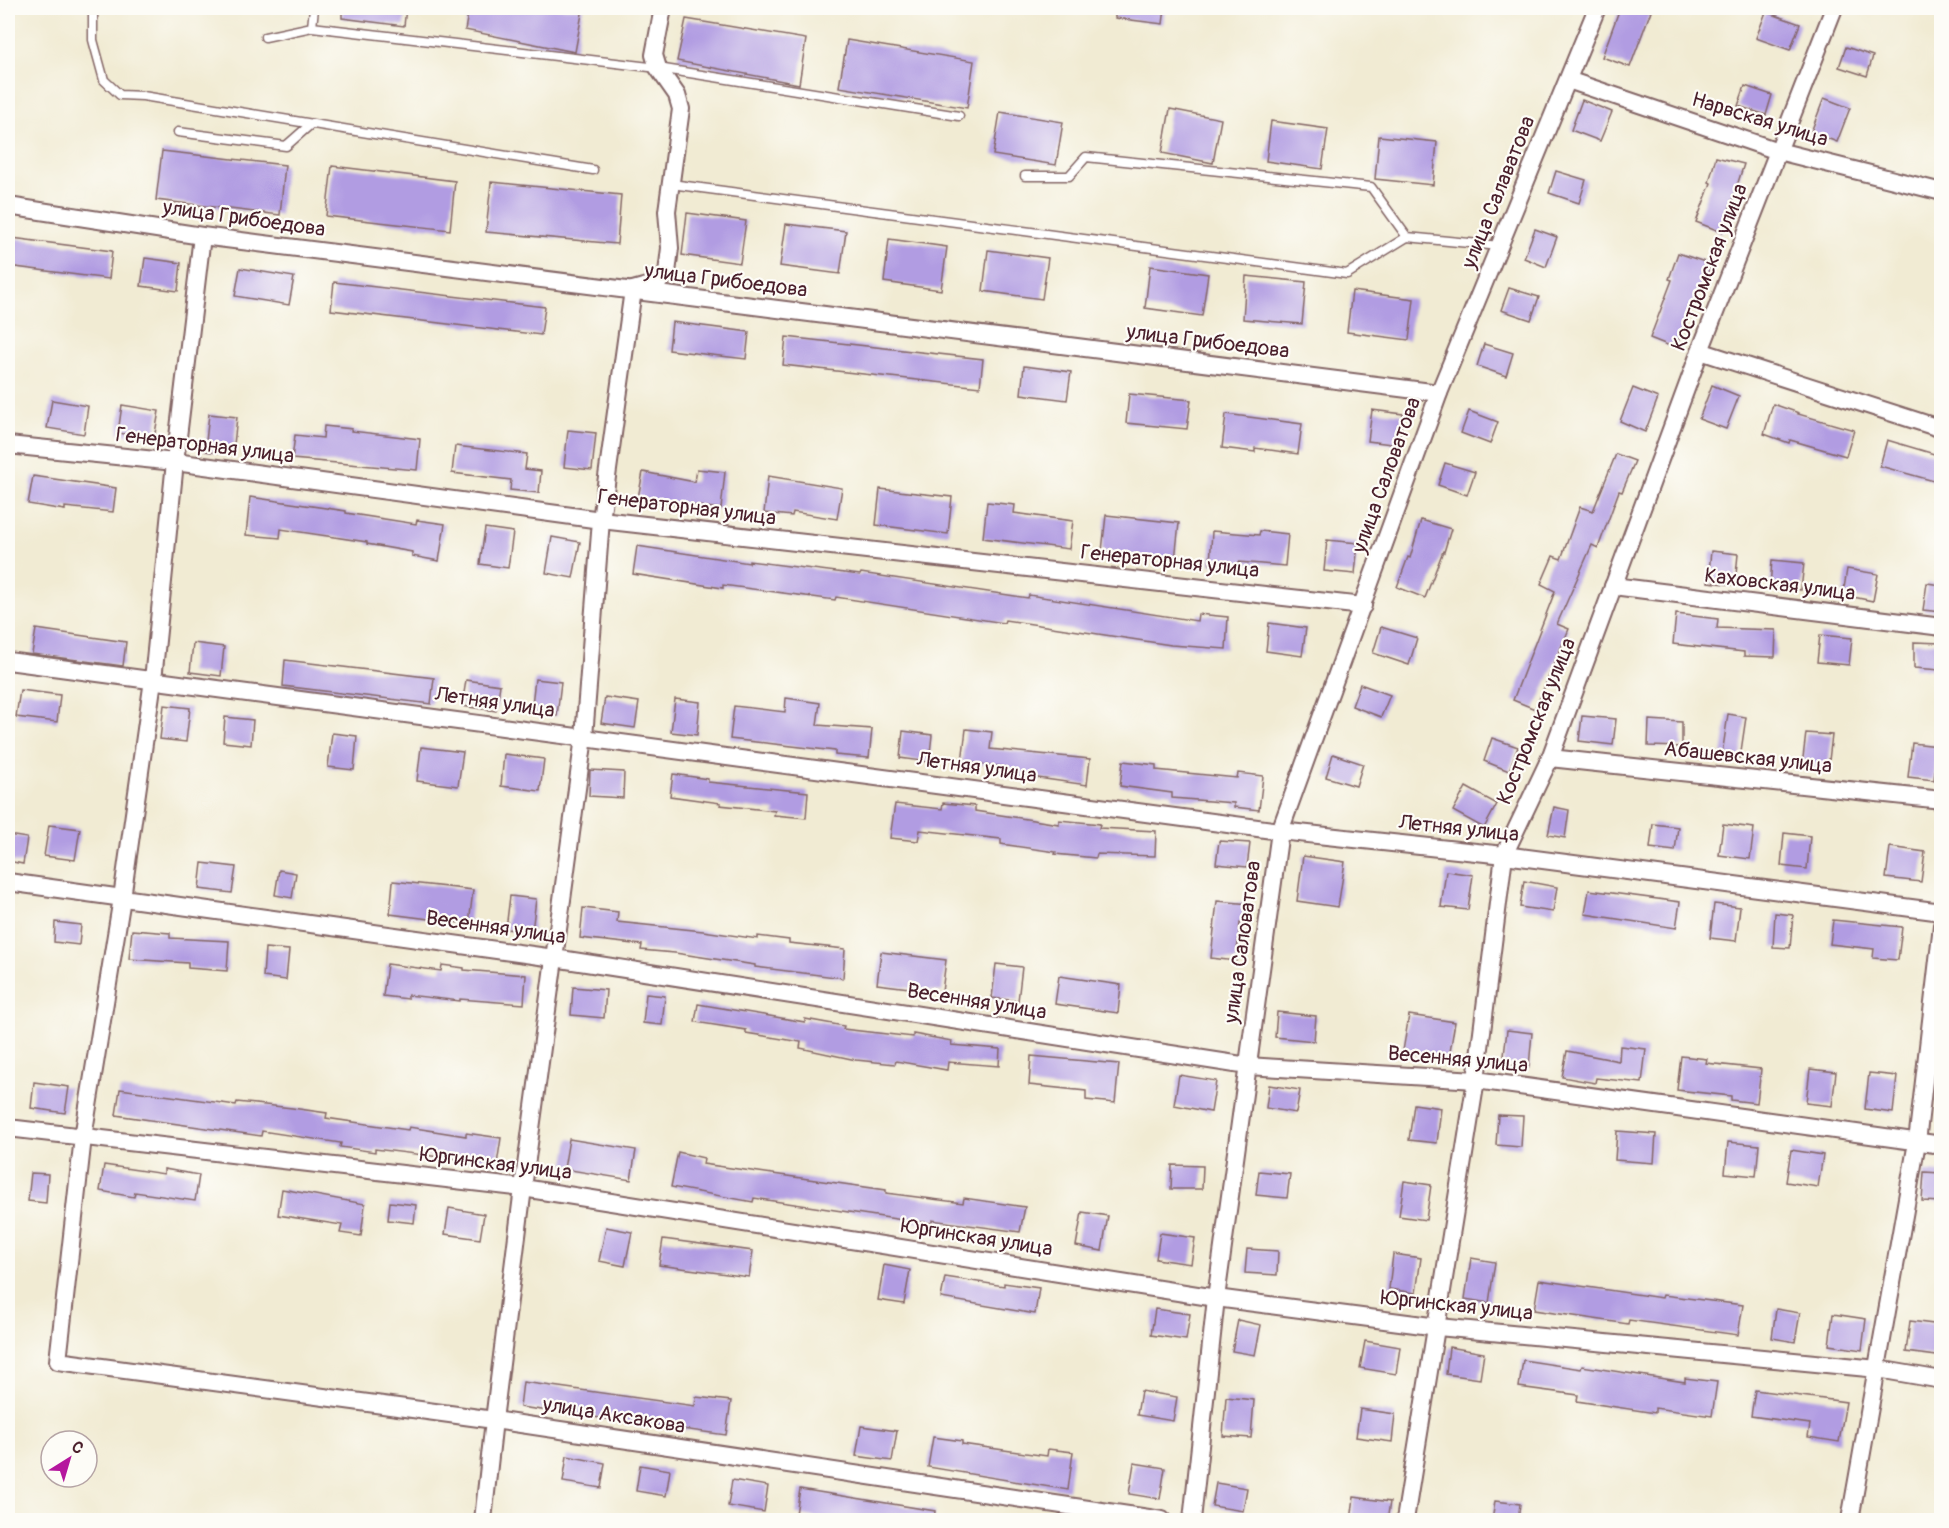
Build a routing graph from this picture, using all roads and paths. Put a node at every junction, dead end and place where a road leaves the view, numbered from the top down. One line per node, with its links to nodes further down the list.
1 (93, 8): 11 (lane)
2 (314, 8): 6 (lane)
3 (663, 8): 8 (street)
4 (1597, 8): 9 (street, улица Салаватова)
5 (1834, 8): 13 (street, Костромская улица)
6 (312, 27): 7 (lane); 8 (lane)
7 (265, 38)
8 (658, 68): 10 (lane); 16 (street)
9 (1568, 80): 13 (street, Нарвская улица); 21 (street, улица Салаватова)
10 (959, 116)
11 (311, 124): 12 (lane); 14 (lane)
12 (178, 132)
13 (1778, 152): 17 (street, Нарвская улица); 23 (street, Костромская улица)
14 (593, 170)
15 (1025, 176): 20 (lane)
16 (671, 184): 20 (lane); 22 (street)
17 (1941, 192)
18 (8, 206): 19 (street, улица Грибоедова)
19 (202, 236): 22 (street, улица Грибоедова); 27 (street)
20 (1407, 237): 21 (lane)
21 (1500, 246): 24 (street, улица Салаватова)
22 (633, 290): 24 (street, улица Грибоедова); 28 (street)
23 (1700, 351): 25 (street); 29 (street, Костромская улица)
24 (1439, 393): 30 (street, улица Саловатова)
25 (1941, 429)
26 (8, 444): 27 (street, Генераторная улица)
27 (175, 462): 28 (street, Генераторная улица); 33 (street)
28 (601, 520): 30 (street, Генераторная улица); 34 (street)
29 (1613, 586): 31 (street, Каховская улица); 35 (street, Костромская улица)
30 (1363, 606): 37 (street, улица Саловатова)
31 (1941, 627)
32 (8, 661): 33 (street, Летняя улица)
33 (153, 680): 34 (street, Летняя улица); 40 (street)
34 (584, 737): 37 (street, Летняя улица); 43 (street)
35 (1550, 758): 36 (street, Абашевская улица); 38 (street, Костромская улица)
36 (1941, 800)
37 (1280, 831): 38 (street, Летняя улица); 44 (street, улица Саловатова)
38 (1504, 855): 41 (street, Летняя улица); 45 (street, Костромская улица)
39 (8, 882): 40 (street, Весенняя улица)
40 (122, 898): 43 (street, Весенняя улица); 47 (street)
41 (1941, 912)
42 (1941, 925): 48 (street)
43 (554, 958): 44 (street, Весенняя улица); 50 (street)
44 (1248, 1066): 45 (street, Весенняя улица); 51 (street, улица Саловатова)
45 (1476, 1080): 48 (street, Весенняя улица); 52 (street, Костромская улица)
46 (8, 1128): 47 (street, Юргинская улица)
47 (83, 1137): 50 (street, Юргинская улица); 55 (street, улица Аксакова)
48 (1917, 1142): 49 (street, Весенняя улица); 53 (street)
49 (1941, 1145)
50 (523, 1188): 51 (street, Юргинская улица); 55 (street)
51 (1216, 1298): 52 (street, Юргинская улица); 58 (street, улица Саловатова)
52 (1438, 1327): 53 (street, Юргинская улица); 59 (street, Костромская улица)
53 (1878, 1369): 54 (street, Юргинская улица); 60 (street)
54 (1941, 1380)
55 (494, 1420): 56 (street); 57 (street, улица Аксакова)
56 (483, 1521)
57 (1162, 1521)
58 (1192, 1521)
59 (1405, 1521)
60 (1850, 1521)

